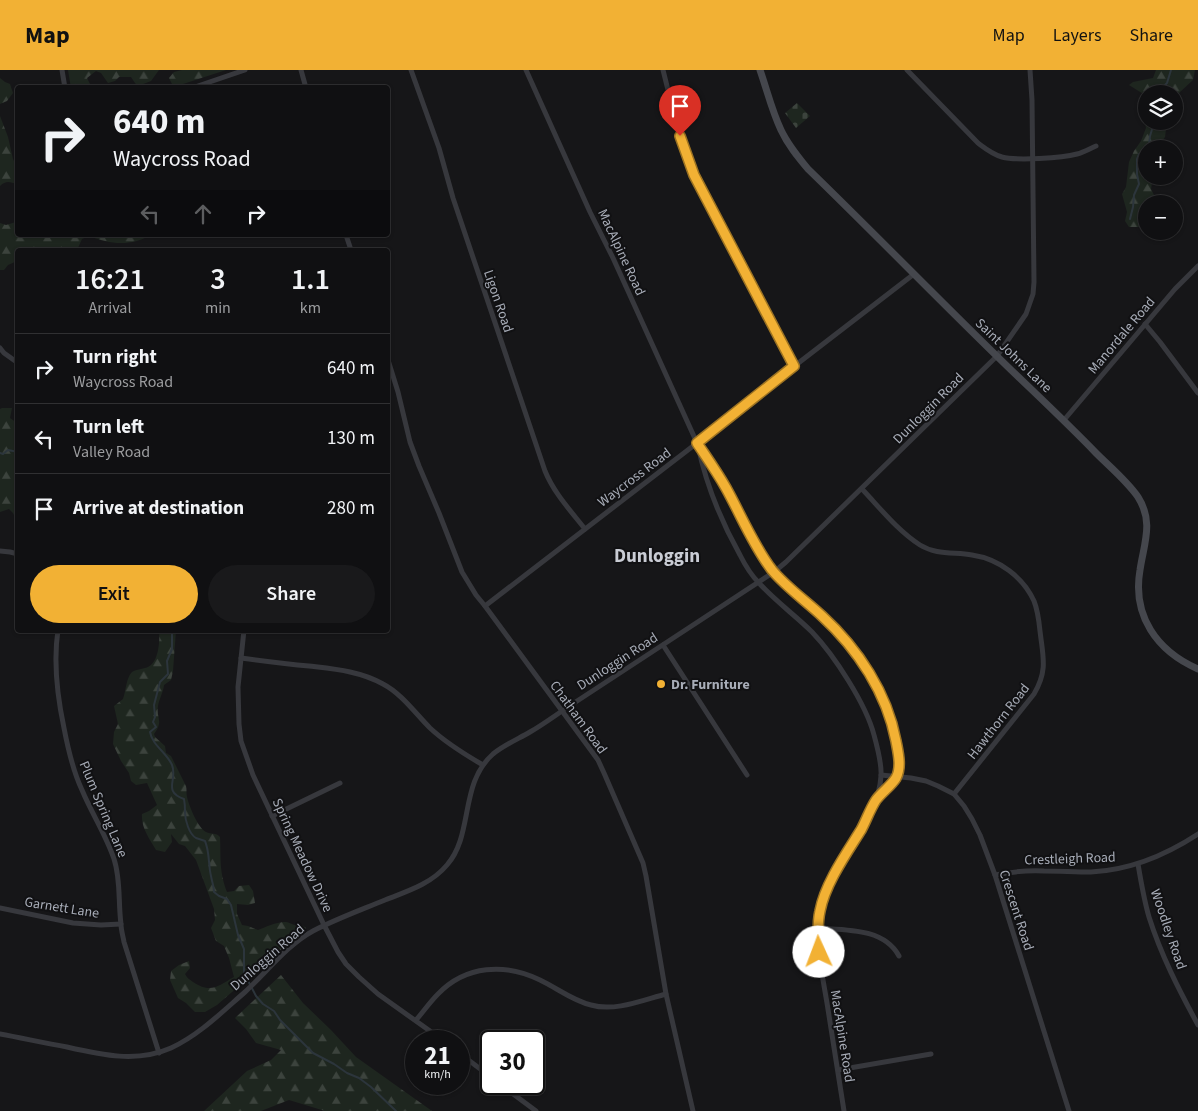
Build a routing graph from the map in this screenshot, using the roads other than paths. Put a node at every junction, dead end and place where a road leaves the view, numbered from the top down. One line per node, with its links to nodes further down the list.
1 (62, 70): 10 (street)
2 (245, 70): 11 (street)
3 (301, 70): 12 (street)
4 (411, 70): 27 (street, Ligon Road)
5 (526, 70): 25 (street, MacAlpine Road)
6 (663, 70): 22 (street)
7 (760, 70): 16 (street, Saint Johns Lane)
8 (907, 70): 14 (street)
9 (1030, 70): 14 (street, Dunloggin Road)
10 (64, 85)
11 (201, 85)
12 (305, 85)
13 (1096, 146): 14 (street)
14 (1033, 158): 19 (street, Dunloggin Road)
15 (1198, 266): 17 (street, Manordale Road)
16 (914, 274): 19 (street, Saint Johns Lane); 22 (street, Waycross Road)
17 (1145, 324): 23 (street); 24 (street, Manordale Road)
18 (0, 348): 20 (street)
19 (997, 356): 24 (street, Saint Johns Lane); 26 (street, Dunloggin Road)
20 (15, 361)
21 (390, 366): 32 (street, Chatham Road)
22 (794, 366): 25 (street, Waycross Road)
23 (1198, 393)
24 (1064, 420): 37 (street, Saint Johns Lane)
25 (697, 443): 27 (street, Waycross Road); 30 (street, MacAlpine Road); 31 (street, MacAlpine Road)
26 (862, 489): 30 (street, Dunloggin Road); 44 (street, Hawthorn Road)
27 (585, 529): 32 (street, Waycross Road)
28 (0, 551): 29 (street)
29 (15, 553)
30 (774, 572): 31 (street, Dunloggin Road); 42 (street, MacAlpine Road)
31 (758, 582): 35 (street, Dunloggin Road); 41 (street, MacAlpine Road)
32 (485, 606): 38 (street, Chatham Road)
33 (58, 633): 51 (street, Plum Spring Lane)
34 (244, 633): 36 (street, Spring Meadow Drive)
35 (663, 645): 38 (street, Dunloggin Road); 40 (street)
36 (241, 658): 39 (street); 46 (street, Spring Meadow Drive)
37 (1198, 669)
38 (562, 711): 39 (street, Dunloggin Road); 55 (street, Chatham Road)
39 (483, 765): 52 (street, Dunloggin Road)
40 (747, 775)
41 (881, 775): 42 (street, Crescent Road); 45 (street, MacAlpine Road)
42 (898, 776): 44 (street, Crescent Road); 45 (street, MacAlpine Road)
43 (340, 783): 46 (street)
44 (954, 794): 49 (street, Crescent Road)
45 (877, 799): 53 (street, MacAlpine Road)
46 (272, 816): 52 (street, Spring Meadow Drive)
47 (1198, 834): 48 (street, Crestleigh Road)
48 (1138, 864): 49 (street, Crestleigh Road); 57 (street, Woodley Road)
49 (995, 875): 67 (street, Crescent Road)
50 (0, 908): 51 (street, Garnett Lane)
51 (121, 924): 60 (street, Plum Spring Lane)
52 (324, 926): 56 (street, Spring Meadow Drive); 60 (street, Dunloggin Road)
53 (818, 928): 54 (street); 62 (street, MacAlpine Road)
54 (900, 956)
55 (666, 994): 56 (street); 65 (street, Chatham Road)
56 (416, 1020): 58 (street, Spring Meadow Drive)
57 (1198, 1025)
58 (429, 1030)
59 (0, 1034): 60 (street, Dunloggin Road)
60 (159, 1053)
61 (931, 1054): 62 (street)
62 (838, 1070): 66 (street, MacAlpine Road)
63 (515, 1095): 64 (street)
64 (536, 1111)
65 (693, 1111)
66 (844, 1111)
67 (1069, 1111)

